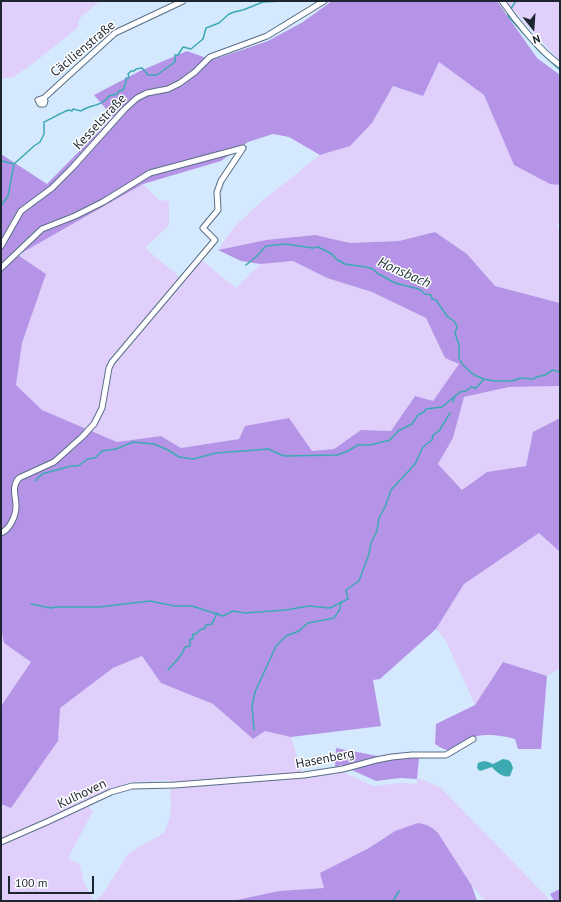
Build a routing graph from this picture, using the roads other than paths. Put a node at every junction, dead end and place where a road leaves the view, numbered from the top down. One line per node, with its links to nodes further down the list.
1 (183, 1): 5 (street, Cäcilienstraße)
2 (324, 1): 6 (street, Kesselstraße)
3 (502, 1): 4 (street)
4 (560, 65)
5 (44, 98)
6 (1, 246)
7 (1, 268): 8 (street)
8 (1, 533)
9 (473, 739): 10 (street, Hasenberg)
10 (175, 785): 11 (street, Kulhoven)
11 (1, 842)

